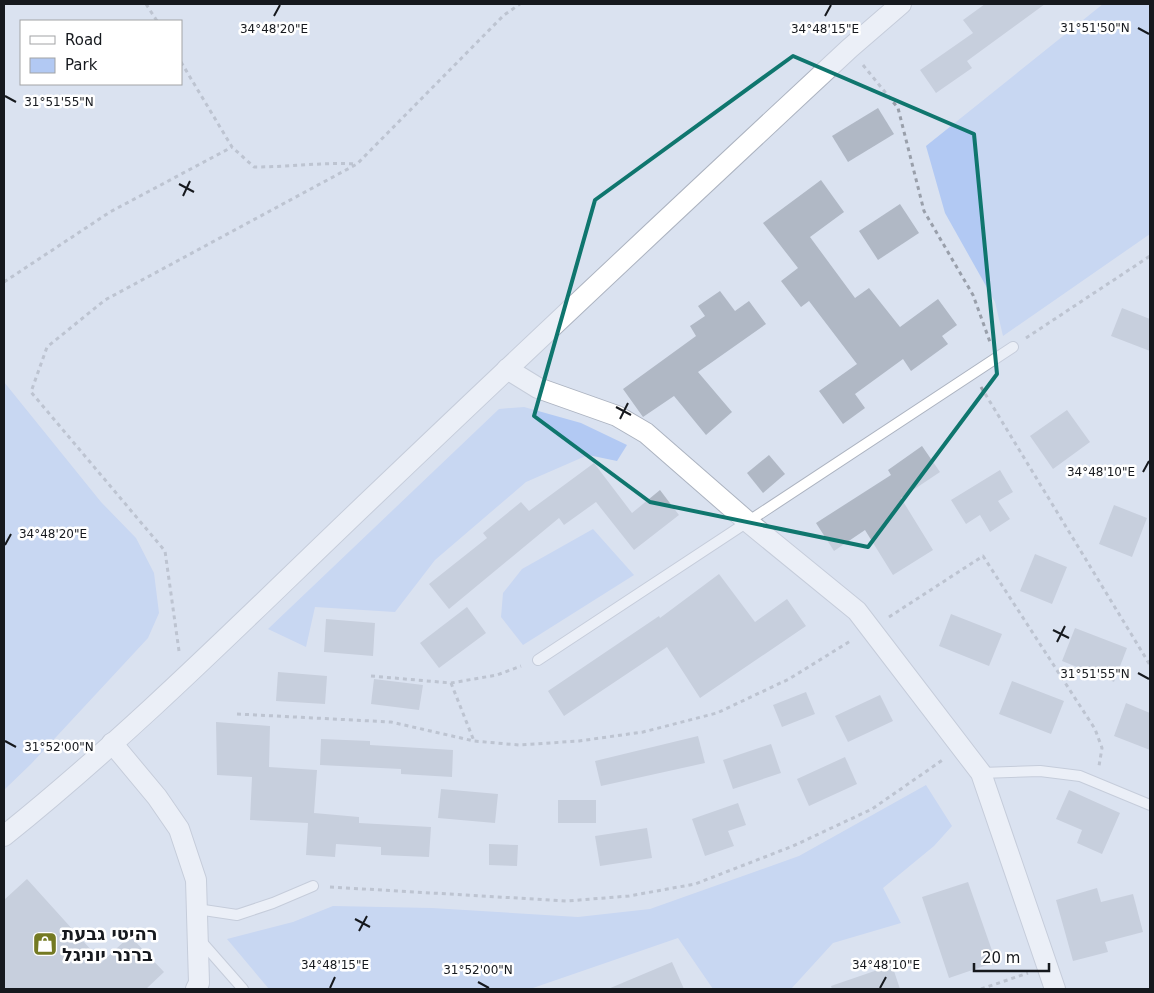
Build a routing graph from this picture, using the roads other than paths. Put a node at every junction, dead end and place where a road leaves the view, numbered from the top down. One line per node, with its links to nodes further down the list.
1 (901, 4): 3 (street)
2 (1014, 347): 4 (lane)
3 (507, 369): 4 (street); 6 (street)
4 (748, 522): 5 (lane); 7 (street)
5 (538, 660)
6 (112, 743): 9 (street); 11 (street)
7 (981, 773): 8 (lane); 15 (street)
8 (1150, 805)
9 (4, 836)
10 (314, 886): 11 (lane)
11 (197, 909): 12 (street)
12 (197, 938): 13 (street); 14 (lane)
13 (196, 989)
14 (243, 989)
15 (1055, 989)

